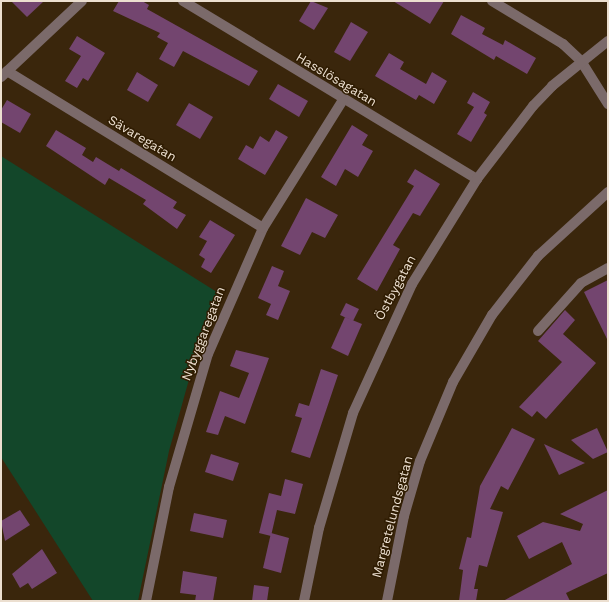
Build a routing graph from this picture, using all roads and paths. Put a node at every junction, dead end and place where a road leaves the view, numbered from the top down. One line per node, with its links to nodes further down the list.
1 (82, 1): 6 (street)
2 (183, 1): 7 (street, Hasslösagatan)
3 (492, 1): 5 (street)
4 (608, 40): 5 (street, Östbygatan)
5 (581, 61): 8 (street); 9 (street, Östbygatan)
6 (4, 74): 11 (street, Sävaregatan)
7 (343, 100): 9 (street, Hasslösagatan); 11 (street, Nybyggaregatan)
8 (608, 104)
9 (477, 180): 15 (street, Östbygatan)
10 (608, 192): 16 (street, Margretelundsgatan)
11 (263, 228): 14 (street, Nybyggaregatan)
12 (608, 268): 13 (street)
13 (538, 331)
14 (146, 601)
15 (304, 601)
16 (386, 601)

